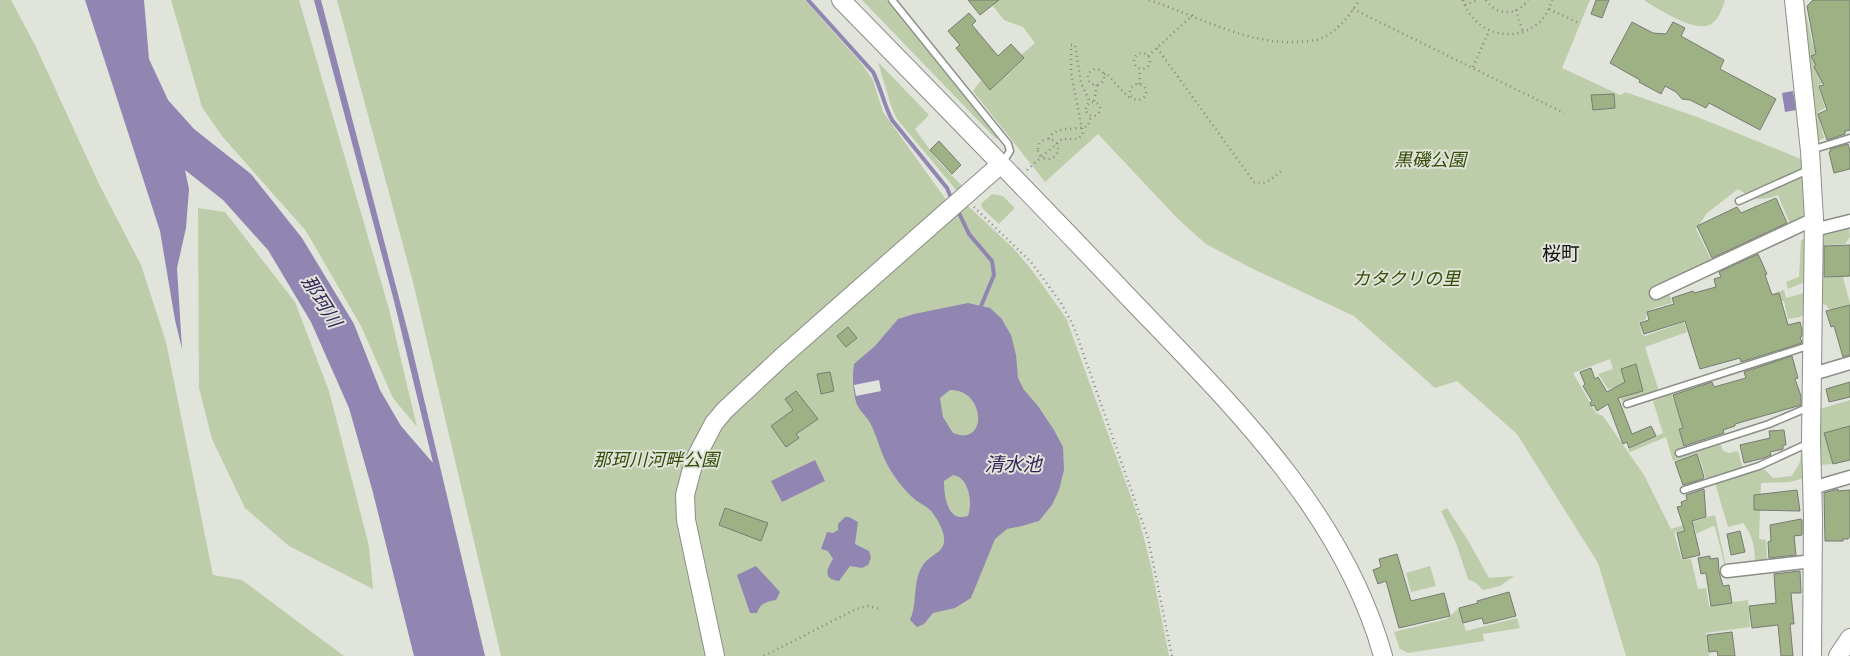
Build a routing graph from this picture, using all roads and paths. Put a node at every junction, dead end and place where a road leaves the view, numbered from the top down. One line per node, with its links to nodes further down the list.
1 (841, 0): 34 (street)
2 (892, 0): 34 (lane)
3 (1149, 0): 15 (path)
4 (1359, 0): 12 (path)
5 (1463, 0): 11 (path)
6 (1478, 0): 11 (path)
7 (1486, 0): 14 (path)
8 (1528, 0): 14 (path)
9 (1552, 0): 13 (path)
10 (1794, 0): 32 (street)
11 (1465, 5): 17 (path)
12 (1353, 9): 15 (path); 21 (path)
13 (1549, 9): 16 (path); 18 (path)
14 (1516, 10): 18 (path)
15 (1193, 16): 19 (path)
16 (1577, 22)
17 (1488, 31): 18 (path); 21 (path)
18 (1523, 32)
19 (1157, 48): 20 (path); 36 (path)
20 (1148, 56): 22 (path); 22 (path)
21 (1473, 67): 28 (path)
22 (1140, 70): 24 (path)
23 (1104, 74): 25 (path); 25 (path); 26 (path)
24 (1139, 84): 26 (path); 26 (path)
25 (1097, 85): 27 (path)
26 (1131, 98)
27 (1092, 101): 29 (path); 29 (path); 33 (path)
28 (1564, 113)
29 (1091, 116): 31 (path, bridge)
30 (1850, 138): 32 (lane)
31 (1049, 139): 33 (path, bridge); 33 (path, bridge)
32 (1810, 151): 35 (street)
33 (1042, 157): 37 (path)
34 (1002, 164): 37 (street); 38 (street)
35 (1811, 168): 39 (lane); 41 (street)
36 (1281, 171)
37 (1017, 180): 60 (street)
38 (963, 197): 57 (street); 59 (path)
39 (1739, 201)
40 (1850, 221): 41 (street)
41 (1814, 224): 42 (street); 43 (street)
42 (1656, 293)
43 (1812, 345): 45 (street); 46 (lane)
44 (1850, 363): 45 (street)
45 (1813, 374): 47 (street)
46 (1627, 404)
47 (1812, 406): 48 (street); 49 (lane)
48 (1811, 441): 51 (street); 52 (lane)
49 (1678, 453)
50 (1850, 477): 51 (street)
51 (1812, 488): 53 (street)
52 (1684, 490)
53 (1813, 561): 54 (street); 61 (street)
54 (1728, 571)
55 (880, 610): 58 (path)
56 (1850, 638): 62 (street)
57 (716, 656)
58 (764, 656)
59 (1172, 656)
60 (1383, 656)
61 (1812, 656)
62 (1838, 656)

